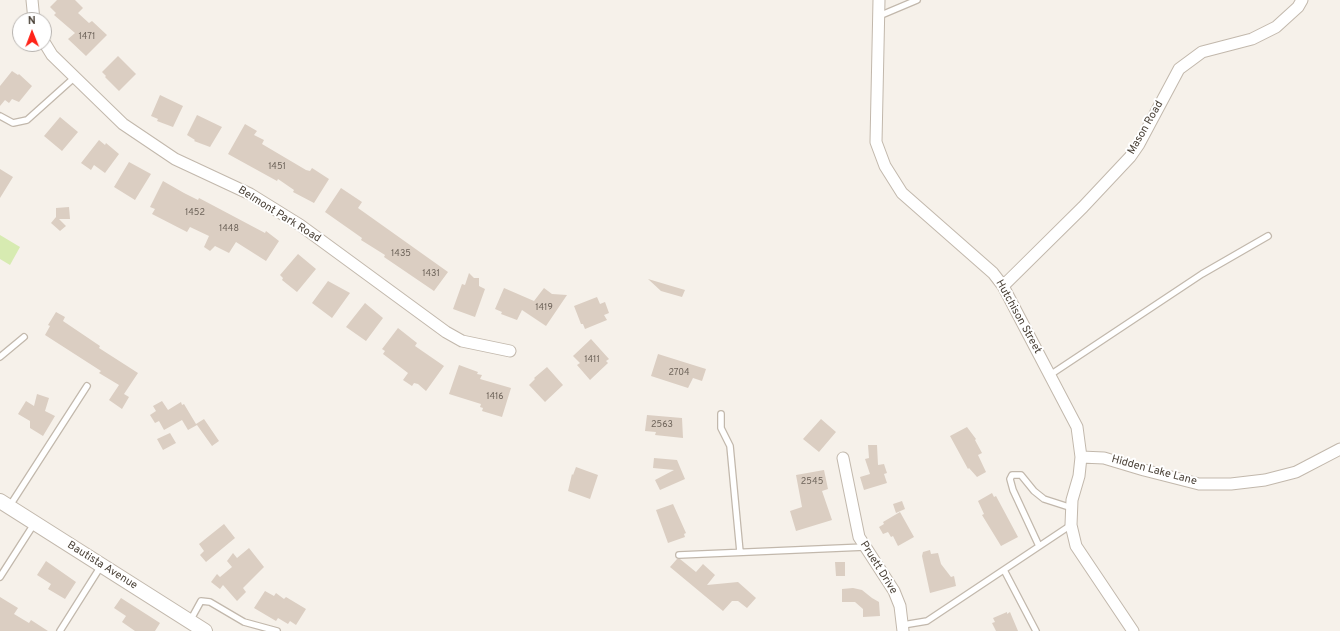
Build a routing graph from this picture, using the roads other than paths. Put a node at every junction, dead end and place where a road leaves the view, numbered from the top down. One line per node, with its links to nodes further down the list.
1 (32, 0): 5 (street)
2 (879, 0): 6 (street, Hutchison Street)
3 (917, 0): 6 (lane)
4 (1302, 0): 11 (street, Mason Road)
5 (33, 12)
6 (879, 16): 11 (street, Hutchison Street)
7 (51, 52): 8 (street, Belmont Park Road)
8 (75, 77): 9 (lane); 13 (street, Belmont Park Road)
9 (0, 116)
10 (1268, 236): 15 (lane)
11 (1003, 286): 15 (street, Hutchison Street)
12 (24, 337): 14 (lane)
13 (510, 351)
14 (0, 357)
15 (1050, 375): 19 (street, Hutchison Street)
16 (87, 386): 21 (lane)
17 (722, 414): 27 (lane)
18 (1340, 449): 19 (street, Hidden Lake Lane)
19 (1081, 457): 22 (street, Hutchison Street)
20 (843, 458): 26 (street, Pruett Drive)
21 (5, 504): 23 (street, Bautista Avenue)
22 (1072, 508): 24 (street, Hutchison Street); 25 (lane)
23 (34, 524): 29 (street, Bautista Avenue); 31 (lane)
24 (1070, 526): 25 (lane); 38 (street, Hutchison Street)
25 (1039, 546): 30 (lane)
26 (865, 547): 27 (lane); 33 (street, Pruett Drive)
27 (740, 552): 28 (lane)
28 (679, 555)
29 (101, 566): 32 (street, Bautista Avenue); 34 (lane)
30 (1004, 570): 33 (lane); 37 (lane)
31 (0, 577)
32 (190, 622): 35 (street, Bautista Avenue); 36 (lane)
33 (903, 628)
34 (60, 631)
35 (205, 631)
36 (277, 631)
37 (1036, 631)
38 (1133, 631)

